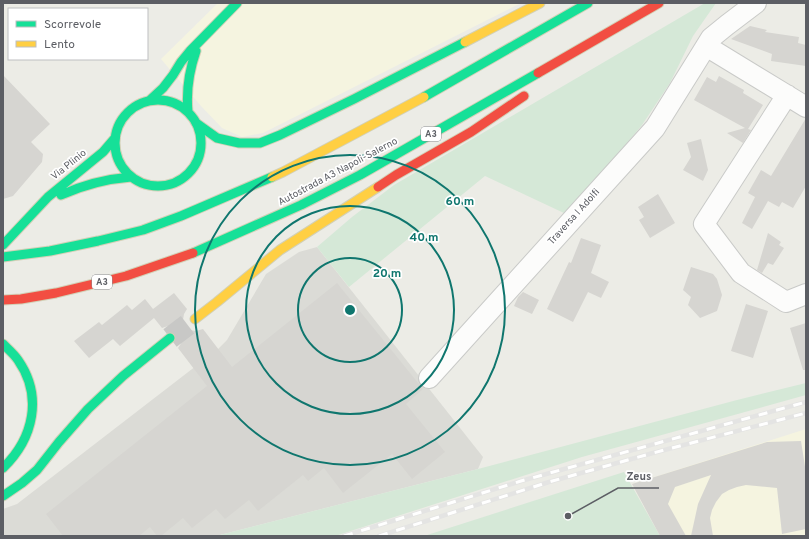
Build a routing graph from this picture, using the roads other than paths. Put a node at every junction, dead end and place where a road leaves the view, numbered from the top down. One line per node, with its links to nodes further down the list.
1 (237, 3): 7 (main road, Via Plinio)
2 (540, 3): 15 (main road)
3 (588, 3): 20 (main road)
4 (659, 3): 6 (main road, Autostrada A3 Napoli-Salerno / A3)
5 (756, 3): 8 (street, Traversa I Adolfi)
6 (606, 34): 9 (main road); 22 (main road, Autostrada A3 Napoli-Salerno / A3)
7 (200, 40): 12 (main road, Via Plinio); 14 (main road, Via Plinio)
8 (706, 46): 11 (street); 26 (street, Traversa I Adolfi)
9 (552, 75)
10 (528, 93): 23 (main road)
11 (786, 96): 13 (street); 21 (street)
12 (150, 100): 14 (main road, Via Plinio); 16 (main road, Via Plinio)
13 (806, 107)
14 (188, 112): 15 (main road, Via Plinio)
15 (196, 123): 17 (main road, Via Plinio)
16 (115, 138): 17 (main road, Via Plinio); 18 (main road, Via Plinio)
17 (131, 177): 18 (main road, Via Plinio)
18 (37, 208): 19 (main road, Via Plinio)
19 (3, 245)
20 (3, 257)
21 (806, 294)
22 (3, 300)
23 (195, 319)
24 (170, 338): 28 (main road)
25 (3, 344): 27 (main road)
26 (429, 378)
27 (3, 468)
28 (3, 496)

